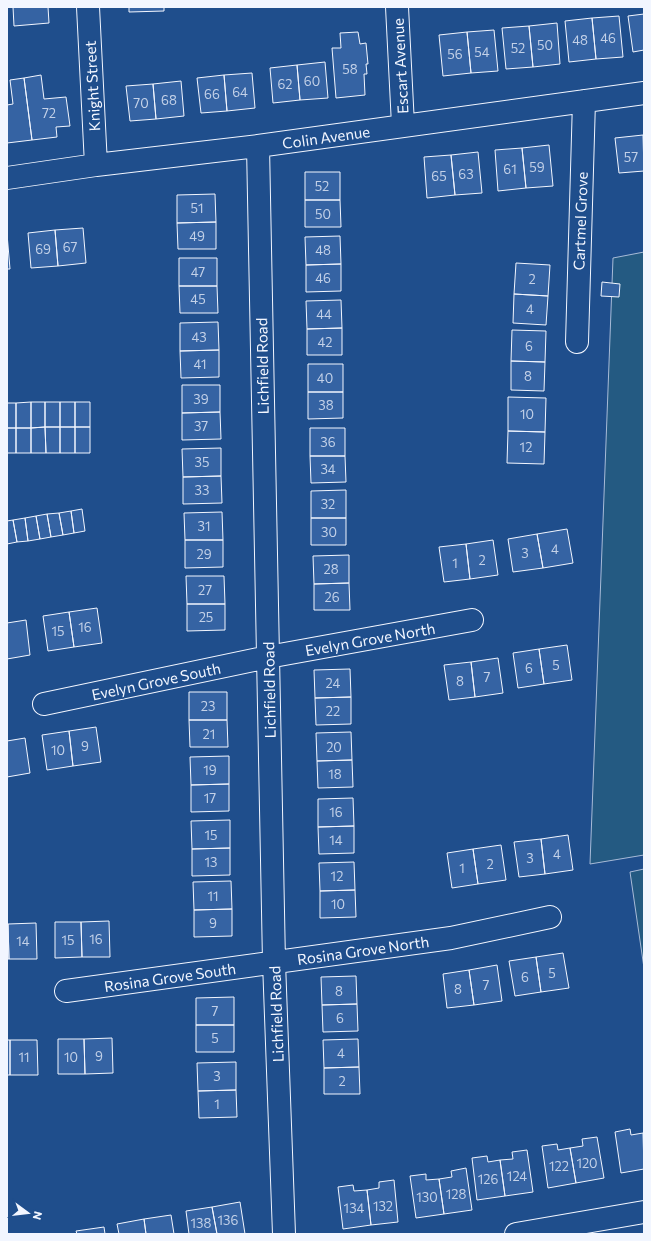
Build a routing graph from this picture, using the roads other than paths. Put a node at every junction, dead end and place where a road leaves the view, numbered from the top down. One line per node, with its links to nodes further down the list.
1 (88, 7): 7 (street, Knight Street)
2 (398, 7): 5 (street, Escart Avenue)
3 (644, 92): 4 (street, Colin Avenue)
4 (584, 101): 5 (street, Colin Avenue); 9 (street, Cartmel Grove)
5 (403, 125): 6 (street, Colin Avenue)
6 (258, 146): 7 (street, Colin Avenue); 11 (street, Lichfield Road)
7 (96, 165): 8 (street, Colin Avenue)
8 (7, 178)
9 (577, 342)
10 (472, 620): 11 (street, Evelyn Grove North)
11 (268, 657): 12 (street, Evelyn Grove South); 14 (street, Lichfield Road)
12 (44, 704)
13 (550, 917): 14 (street, Rosina Grove North)
14 (274, 962): 15 (street, Rosina Grove South); 17 (street, Lichfield Road)
15 (66, 991)
16 (644, 1212): 18 (street)
17 (284, 1234)
18 (516, 1234)

